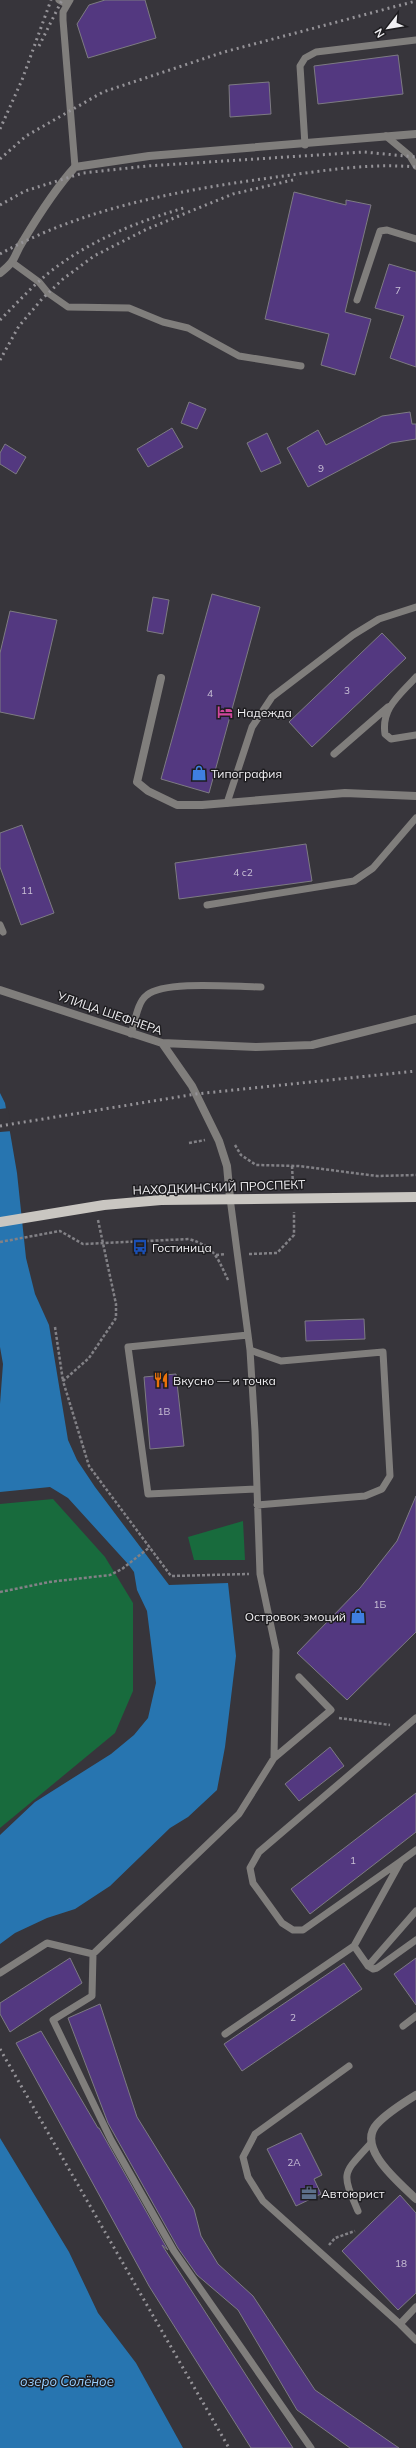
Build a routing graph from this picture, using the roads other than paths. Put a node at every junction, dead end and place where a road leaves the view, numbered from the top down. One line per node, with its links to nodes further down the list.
1 (59, 0): 2 (lane)
2 (68, 2): 8 (lane)
3 (416, 40): 6 (lane)
4 (416, 134): 5 (street)
5 (386, 136): 6 (street); 7 (lane)
6 (304, 145): 8 (street)
7 (416, 166)
8 (75, 167): 10 (street)
9 (416, 239): 12 (lane)
10 (13, 263): 11 (street); 13 (lane)
11 (0, 273)
12 (357, 300)
13 (301, 366)
14 (416, 607): 21 (lane)
15 (416, 677): 17 (lane)
16 (161, 678): 21 (street)
17 (390, 705): 18 (lane); 19 (lane)
18 (416, 735)
19 (334, 754)
20 (416, 796): 21 (street)
21 (227, 803)
22 (416, 818): 23 (lane)
23 (207, 905)
24 (261, 987): 27 (lane)
25 (0, 990): 27 (street, УЛИЦА ШЕФНЕРА)
26 (416, 1019): 28 (street)
27 (131, 1034): 28 (street, УЛИЦА ШЕФНЕРА)
28 (162, 1043): 30 (street, УЛИЦА ШЕФНЕРА)
29 (416, 1197): 30 (main road, НАХОДКИНСКИЙ ПРОСПЕКТ)
30 (230, 1198): 31 (main road, НАХОДКИНСКИЙ ПРОСПЕКТ); 32 (lane)
31 (0, 1222)
32 (248, 1335): 33 (lane); 34 (lane)
33 (250, 1350): 34 (lane); 35 (lane)
34 (257, 1489): 35 (lane)
35 (257, 1505): 38 (lane)
36 (299, 1677): 38 (lane)
37 (416, 1718): 40 (lane)
38 (274, 1758): 44 (lane)
39 (416, 1850): 40 (lane)
40 (401, 1861): 43 (lane)
41 (416, 1911): 45 (lane)
42 (416, 1940): 45 (lane)
43 (354, 1946): 45 (lane); 49 (lane)
44 (93, 1954): 46 (lane); 58 (lane)
45 (368, 1966)
46 (0, 1973)
47 (416, 2016): 48 (lane)
48 (403, 2026)
49 (225, 2034)
50 (348, 2066): 56 (lane)
51 (416, 2095): 52 (street)
52 (371, 2143): 53 (street); 54 (lane)
53 (416, 2199)
54 (358, 2211)
55 (416, 2306): 56 (lane)
56 (400, 2324): 57 (lane)
57 (416, 2340)
58 (310, 2448)

